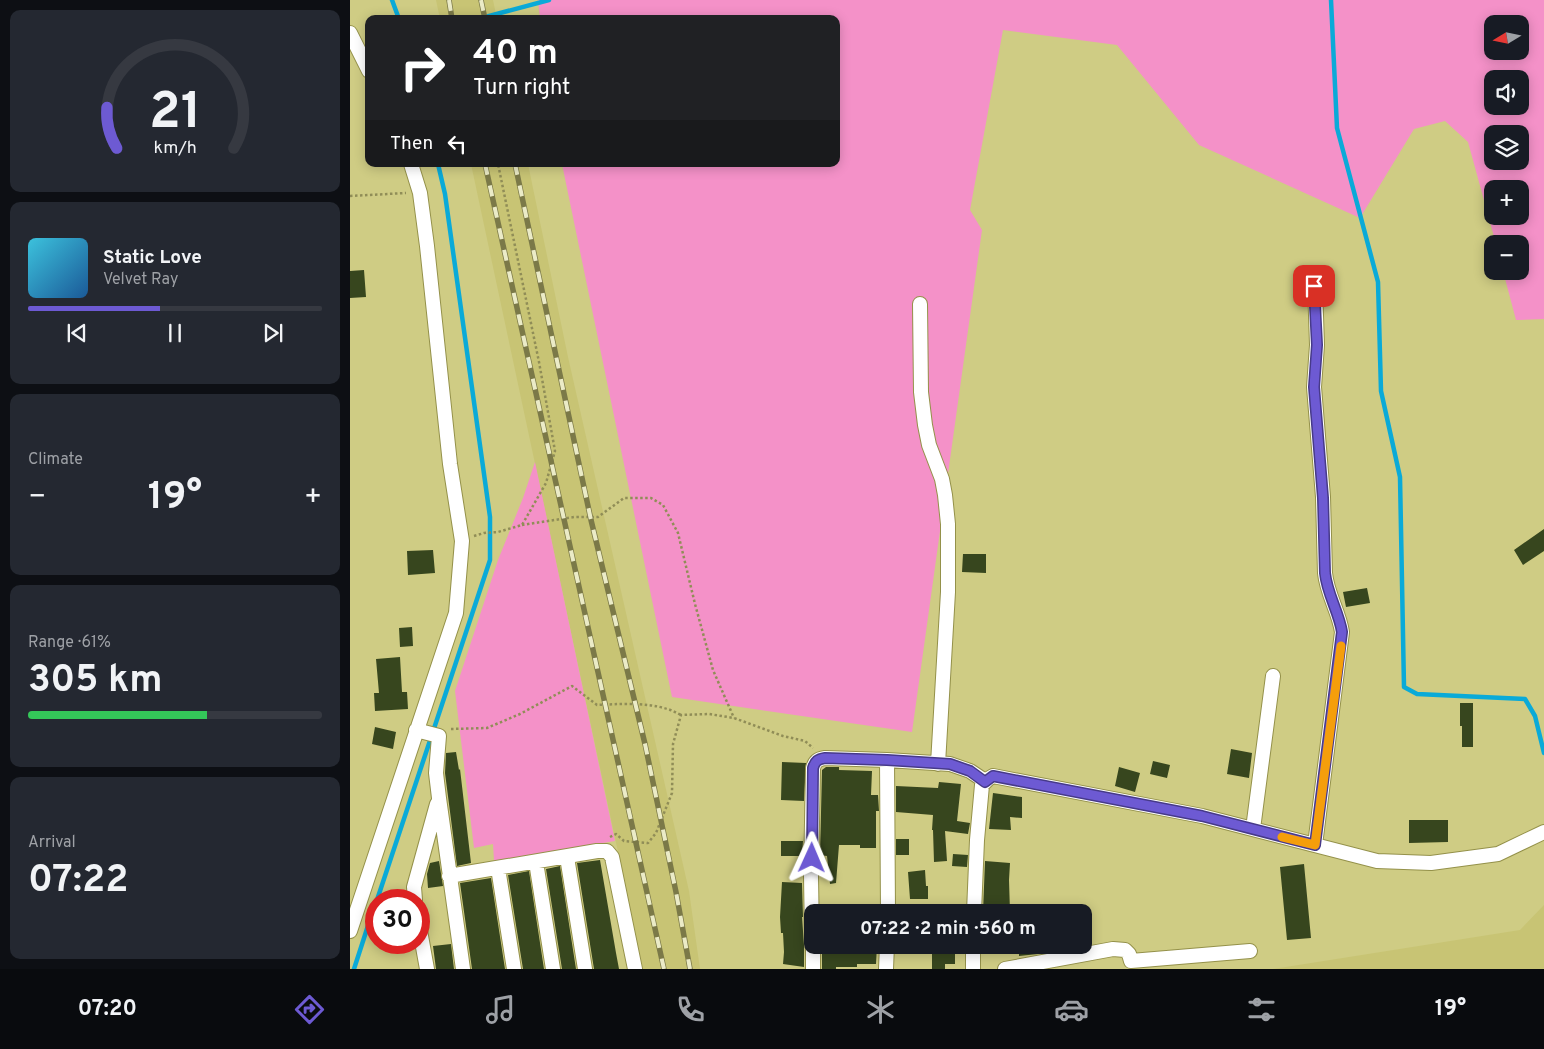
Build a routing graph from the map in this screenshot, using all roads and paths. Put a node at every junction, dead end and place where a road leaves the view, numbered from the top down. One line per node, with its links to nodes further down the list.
1 (350, 33): 2 (street)
2 (365, 63)
3 (413, 167): 5 (street)
4 (499, 167): 9 (path)
5 (420, 193): 6 (path); 14 (street)
6 (350, 196)
7 (1314, 286): 23 (street)
8 (920, 304): 18 (street)
9 (522, 525): 10 (path); 13 (path)
10 (484, 533)
11 (1273, 676): 21 (street)
12 (681, 715): 13 (path); 15 (path); 24 (path)
13 (734, 718): 16 (path)
14 (416, 730): 15 (street); 33 (street)
15 (437, 735): 20 (street)
16 (825, 758): 17 (street); 30 (street)
17 (887, 760): 18 (street); 31 (street)
18 (938, 764): 19 (street)
19 (985, 782): 21 (street); 32 (street)
20 (439, 798): 28 (street); 29 (street)
21 (1253, 829): 23 (street)
22 (1544, 832): 23 (street)
23 (1315, 845)
24 (602, 852): 25 (street); 47 (street)
25 (568, 857): 26 (street); 46 (street)
26 (536, 862): 27 (street); 45 (street)
27 (498, 868): 28 (street); 44 (street)
28 (449, 876): 43 (street)
29 (414, 889)
30 (811, 904)
31 (888, 904)
32 (974, 904)
33 (350, 931)
34 (1250, 951): 39 (street)
35 (424, 954): 42 (street)
36 (813, 954): 48 (street)
37 (887, 954): 49 (street)
38 (973, 954): 50 (street)
39 (1193, 962): 40 (street)
40 (1132, 965): 41 (street)
41 (1035, 966): 51 (street)
42 (427, 969)
43 (463, 969)
44 (514, 969)
45 (553, 969)
46 (585, 969)
47 (635, 969)
48 (813, 969)
49 (886, 969)
50 (973, 969)
51 (1005, 969)

